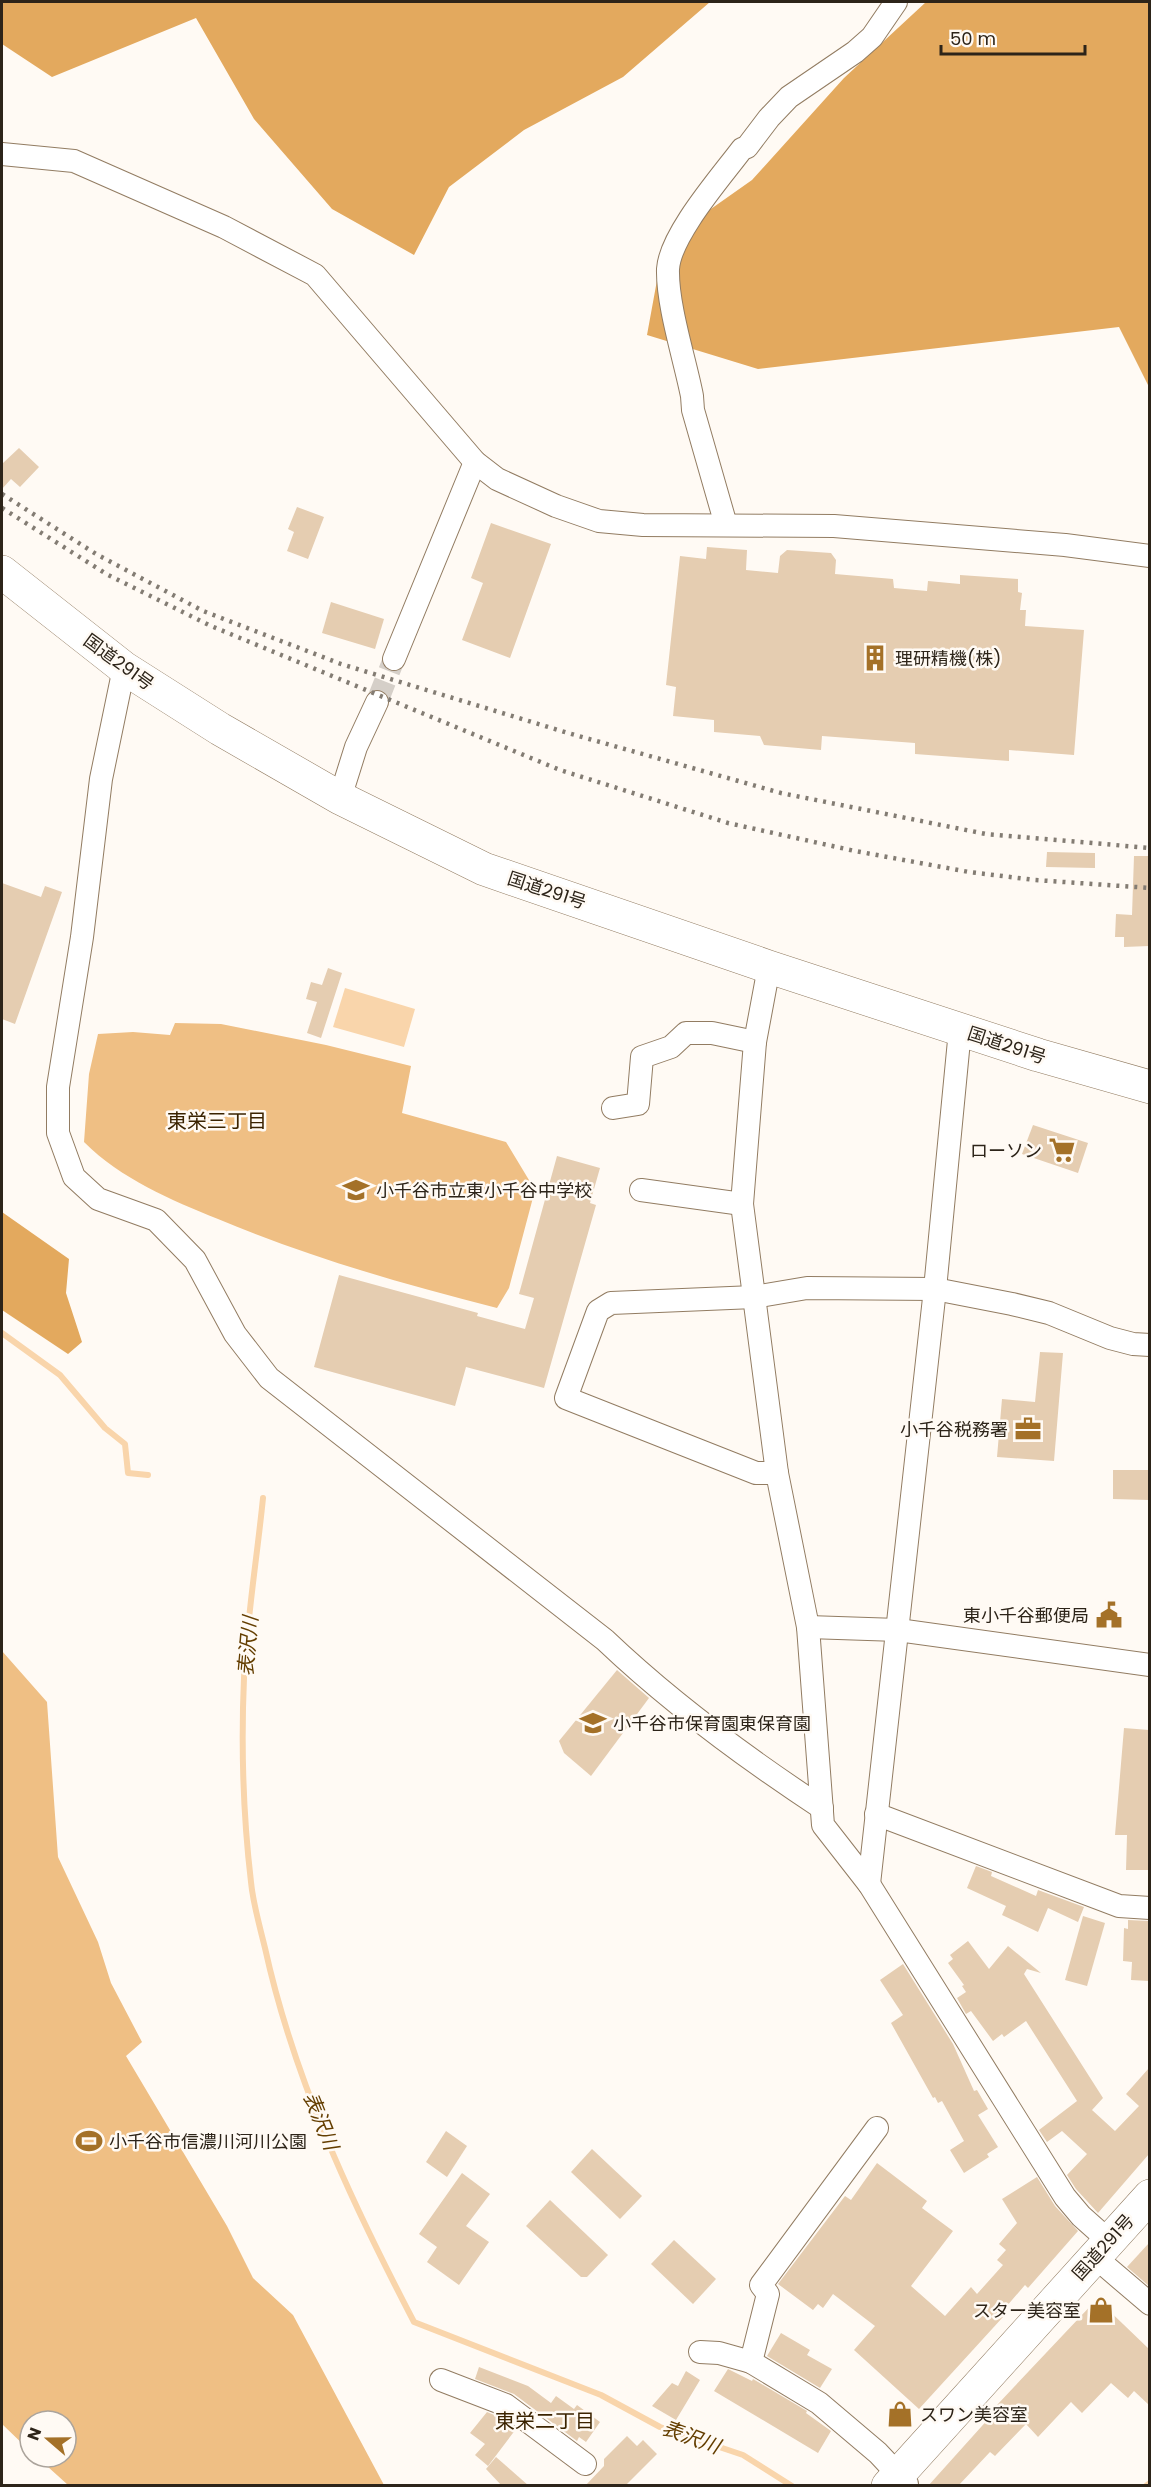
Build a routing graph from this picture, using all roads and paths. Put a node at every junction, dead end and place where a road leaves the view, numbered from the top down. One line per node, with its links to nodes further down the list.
1 (896, 2): 4 (street)
2 (2, 154): 3 (street)
3 (475, 462): 4 (street); 7 (street)
4 (726, 525): 5 (street)
5 (1149, 556)
6 (2, 572): 8 (highway, 国道291号)
7 (394, 659)
8 (124, 668): 10 (highway, 国道291号); 25 (street)
9 (377, 702): 10 (street)
10 (340, 798): 11 (highway, 国道291号)
11 (769, 967): 12 (highway, 国道291号); 13 (street)
12 (960, 1030): 14 (highway, 国道291号); 18 (street)
13 (755, 1042): 15 (street); 17 (street)
14 (1146, 1082)
15 (613, 1108)
16 (640, 1190): 17 (street)
17 (742, 1204): 19 (street)
18 (935, 1289): 19 (street); 20 (street); 23 (street)
19 (754, 1297): 21 (street); 21 (street)
20 (1149, 1345)
21 (777, 1473): 22 (street)
22 (808, 1628): 23 (street); 25 (street)
23 (898, 1630): 24 (street); 26 (street)
24 (1149, 1665)
25 (822, 1808): 27 (street)
26 (876, 1814): 27 (street); 28 (street)
27 (869, 1884): 31 (street)
28 (1149, 1908)
29 (877, 2128): 34 (street)
30 (1149, 2196): 31 (highway, 国道291号)
31 (1102, 2249): 32 (street); 37 (highway, 国道291号)
32 (1149, 2304)
33 (700, 2352): 34 (street)
34 (751, 2362): 37 (street)
35 (441, 2380): 36 (street)
36 (585, 2464)
37 (898, 2482)

